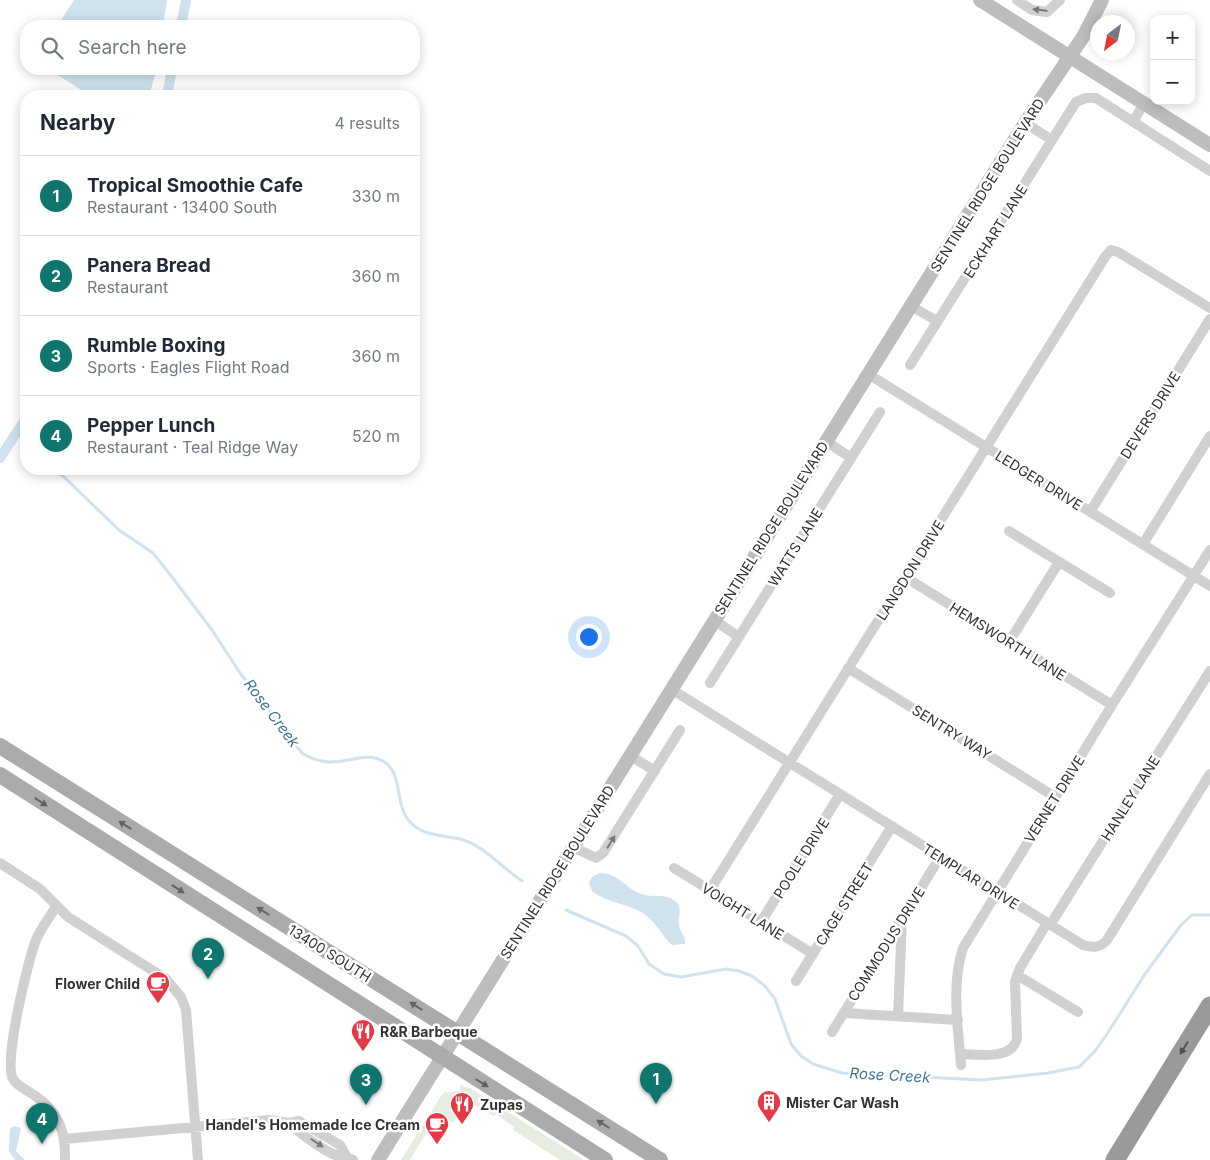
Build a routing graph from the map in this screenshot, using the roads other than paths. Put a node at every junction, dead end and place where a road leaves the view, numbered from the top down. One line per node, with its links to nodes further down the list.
1 (980, 0): 5 (main road)
2 (1017, 0): 3 (street, one-way to 2)
3 (1060, 0)
4 (1102, 0): 5 (main road, SENTINEL RIDGE BOULEVARD)
5 (1069, 56): 6 (main road); 8 (main road, SENTINEL RIDGE BOULEVARD)
6 (1144, 103): 7 (street); 10 (main road)
7 (1133, 122): 9 (street, ECKHART LANE); 11 (street)
8 (1026, 124): 9 (street); 12 (main road, SENTINEL RIDGE BOULEVARD)
9 (1052, 140): 15 (street, ECKHART LANE)
10 (1210, 145)
11 (1210, 171)
12 (911, 306): 15 (street); 17 (main road, SENTINEL RIDGE BOULEVARD)
13 (1210, 308): 21 (street, LANGDON DRIVE)
14 (1210, 319): 23 (street, DEVERS DRIVE)
15 (938, 321): 16 (street, ECKHART LANE)
16 (910, 366)
17 (868, 374): 20 (main road, SENTINEL RIDGE BOULEVARD); 21 (street, LEDGER DRIVE)
18 (880, 412): 22 (street, WATTS LANE)
19 (1210, 436): 25 (street)
20 (826, 441): 22 (street); 32 (main road, SENTINEL RIDGE BOULEVARD)
21 (986, 447): 23 (street, LEDGER DRIVE); 29 (street, LANGDON DRIVE)
22 (851, 458): 33 (street, WATTS LANE)
23 (1090, 512): 25 (street, LEDGER DRIVE)
24 (1009, 531): 27 (street)
25 (1142, 544): 28 (street, LEDGER DRIVE)
26 (1210, 550): 28 (street, VERNET DRIVE)
27 (1058, 562): 31 (street); 34 (street)
28 (1194, 576): 30 (street, LEDGER DRIVE); 39 (street, VERNET DRIVE)
29 (905, 577): 34 (street, HEMSWORTH LANE); 35 (street, LANGDON DRIVE)
30 (1210, 586)
31 (1110, 593)
32 (714, 620): 33 (street); 38 (main road, SENTINEL RIDGE BOULEVARD)
33 (739, 636): 37 (street, WATTS LANE)
34 (1009, 642): 39 (street, HEMSWORTH LANE)
35 (848, 668): 43 (street, LANGDON DRIVE); 48 (street, SENTRY WAY)
36 (1210, 672): 59 (street, HANLEY LANE)
37 (710, 683)
38 (671, 689): 42 (main road, SENTINEL RIDGE BOULEVARD); 43 (street, TEMPLAR DRIVE)
39 (1112, 705): 48 (street, VERNET DRIVE)
40 (680, 730): 44 (street)
41 (0, 746): 68 (main road, 13400 SOUTH, one-way to 41)
42 (629, 755): 44 (street); 50 (main road, SENTINEL RIDGE BOULEVARD)
43 (790, 763): 47 (street, TEMPLAR DRIVE); 54 (street, LANGDON DRIVE)
44 (655, 771): 50 (street, one-way to 44)
45 (1210, 774): 59 (street, TEMPLAR DRIVE)
46 (0, 775): 71 (main road, 13400 SOUTH, one-way to 71)
47 (840, 794): 49 (street, TEMPLAR DRIVE); 58 (street, POOLE DRIVE)
48 (1055, 796): 55 (street, VERNET DRIVE)
49 (892, 826): 51 (street, TEMPLAR DRIVE); 60 (street, CAGE STREET)
50 (572, 847): 68 (main road, SENTINEL RIDGE BOULEVARD)
51 (940, 856): 55 (street, TEMPLAR DRIVE); 57 (street, COMMODUS DRIVE)
52 (0, 863): 56 (street)
53 (674, 868): 54 (street, VOIGHT LANE)
54 (710, 890): 58 (street, VOIGHT LANE)
55 (996, 892): 59 (street, TEMPLAR DRIVE); 67 (street, VERNET DRIVE)
56 (56, 907): 73 (street); 74 (street)
57 (902, 919): 65 (street, COMMODUS DRIVE); 66 (street)
58 (761, 922): 60 (street, VOIGHT LANE)
59 (1049, 924): 61 (street, HANLEY LANE)
60 (812, 954): 62 (street, CAGE STREET)
61 (1017, 975): 64 (street); 70 (street, HANLEY LANE)
62 (796, 981)
63 (1210, 1006): 81 (highway, one-way to 81)
64 (1078, 1012)
65 (844, 1013): 66 (street); 69 (street, COMMODUS DRIVE)
66 (898, 1015): 67 (street)
67 (958, 1020): 70 (street, VERNET DRIVE)
68 (457, 1032): 71 (main road, SENTINEL RIDGE BOULEVARD); 80 (main road, 13400 SOUTH, one-way to 68)
69 (832, 1032)
70 (960, 1054): 72 (street, VERNET DRIVE)
71 (441, 1057): 78 (main road, SENTINEL RIDGE BOULEVARD); 79 (main road, 13400 SOUTH, one-way to 79)
72 (961, 1065)
73 (195, 1127): 74 (street); 75 (street); 77 (street)
74 (64, 1139): 76 (street)
75 (350, 1158)
76 (64, 1160)
77 (198, 1160)
78 (378, 1160)
79 (605, 1160)
80 (660, 1160)
81 (1115, 1160)

